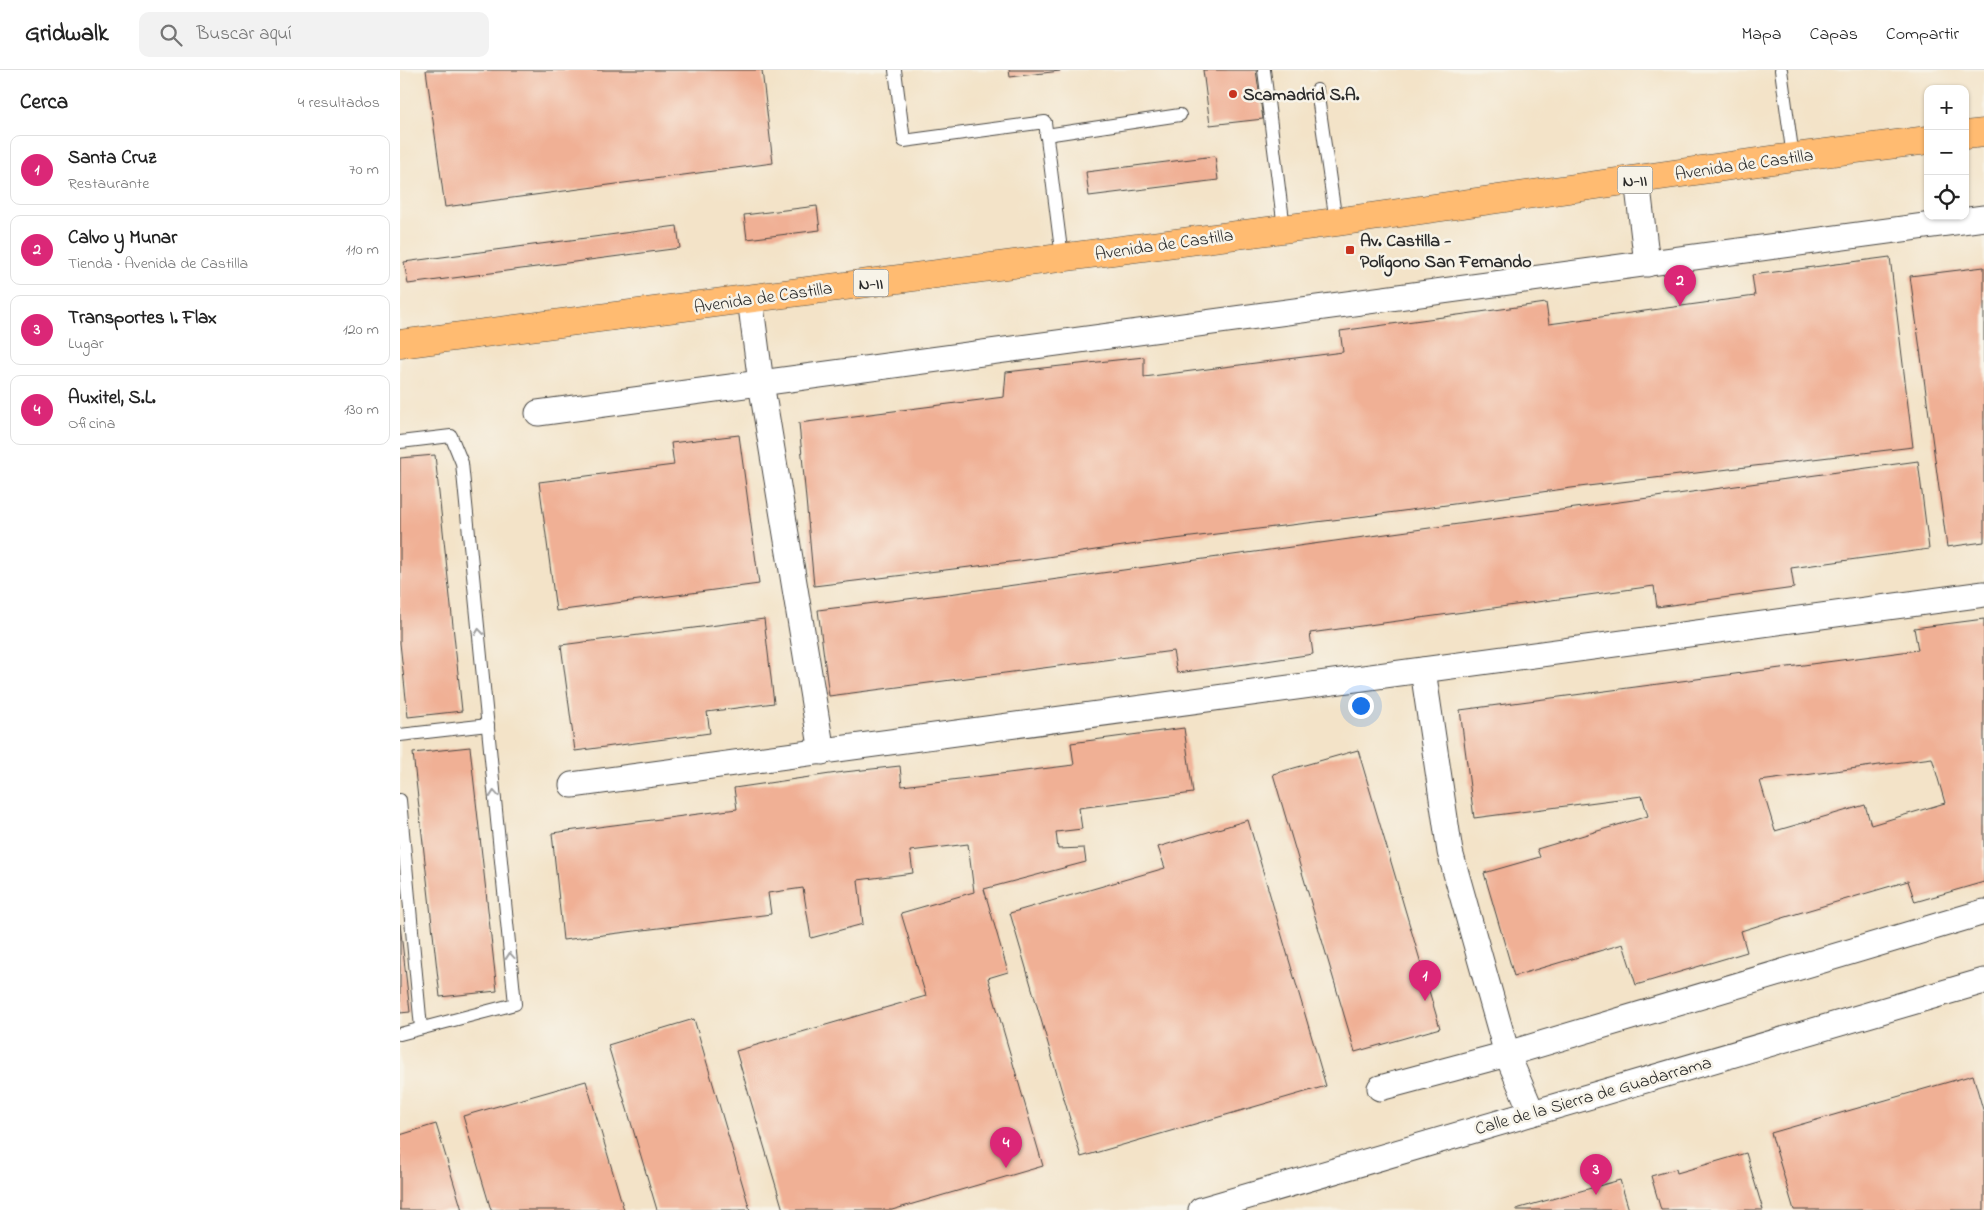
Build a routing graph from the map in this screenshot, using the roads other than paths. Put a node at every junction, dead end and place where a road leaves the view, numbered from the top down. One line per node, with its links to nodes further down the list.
1 (896, 70): 7 (lane)
2 (1264, 70): 14 (lane)
3 (1781, 70): 10 (lane)
4 (1317, 90): 13 (lane)
5 (1180, 115): 7 (lane)
6 (1984, 133): 8 (main road)
7 (1046, 135): 15 (lane)
8 (1969, 135)
9 (1924, 141): 10 (main road, Avenida de Castilla / N-II)
10 (1793, 157): 11 (main road, Avenida de Castilla / N-II)
11 (1637, 179): 13 (main road, Avenida de Castilla / N-II); 16 (street)
12 (1984, 218): 16 (street)
13 (1336, 222): 14 (main road, Avenida de Castilla / N-II)
14 (1284, 228): 15 (main road, Avenida de Castilla / N-II)
15 (1062, 258): 17 (main road, Avenida de Castilla / N-II)
16 (1647, 264): 19 (street)
17 (750, 299): 18 (main road, Avenida de Castilla / N-II); 19 (street)
18 (400, 344)
19 (761, 383): 20 (street); 26 (street)
20 (538, 413)
21 (400, 442): 24 (lane, one-way to 21)
22 (1984, 594): 23 (street)
23 (1423, 670): 26 (street); 33 (street)
24 (488, 725): 25 (lane); 31 (lane, one-way to 24)
25 (400, 735)
26 (822, 752): 27 (street)
27 (572, 785)
28 (400, 800): 31 (lane)
29 (1984, 912): 33 (street)
30 (1984, 981): 35 (street, Calle de la Sierra de Guadarrama)
31 (421, 1028): 32 (lane)
32 (400, 1034)
33 (1507, 1054): 34 (street); 35 (street)
34 (1380, 1088)
35 (1532, 1113): 36 (street, Calle de la Sierra de Guadarrama)
36 (1201, 1210)

